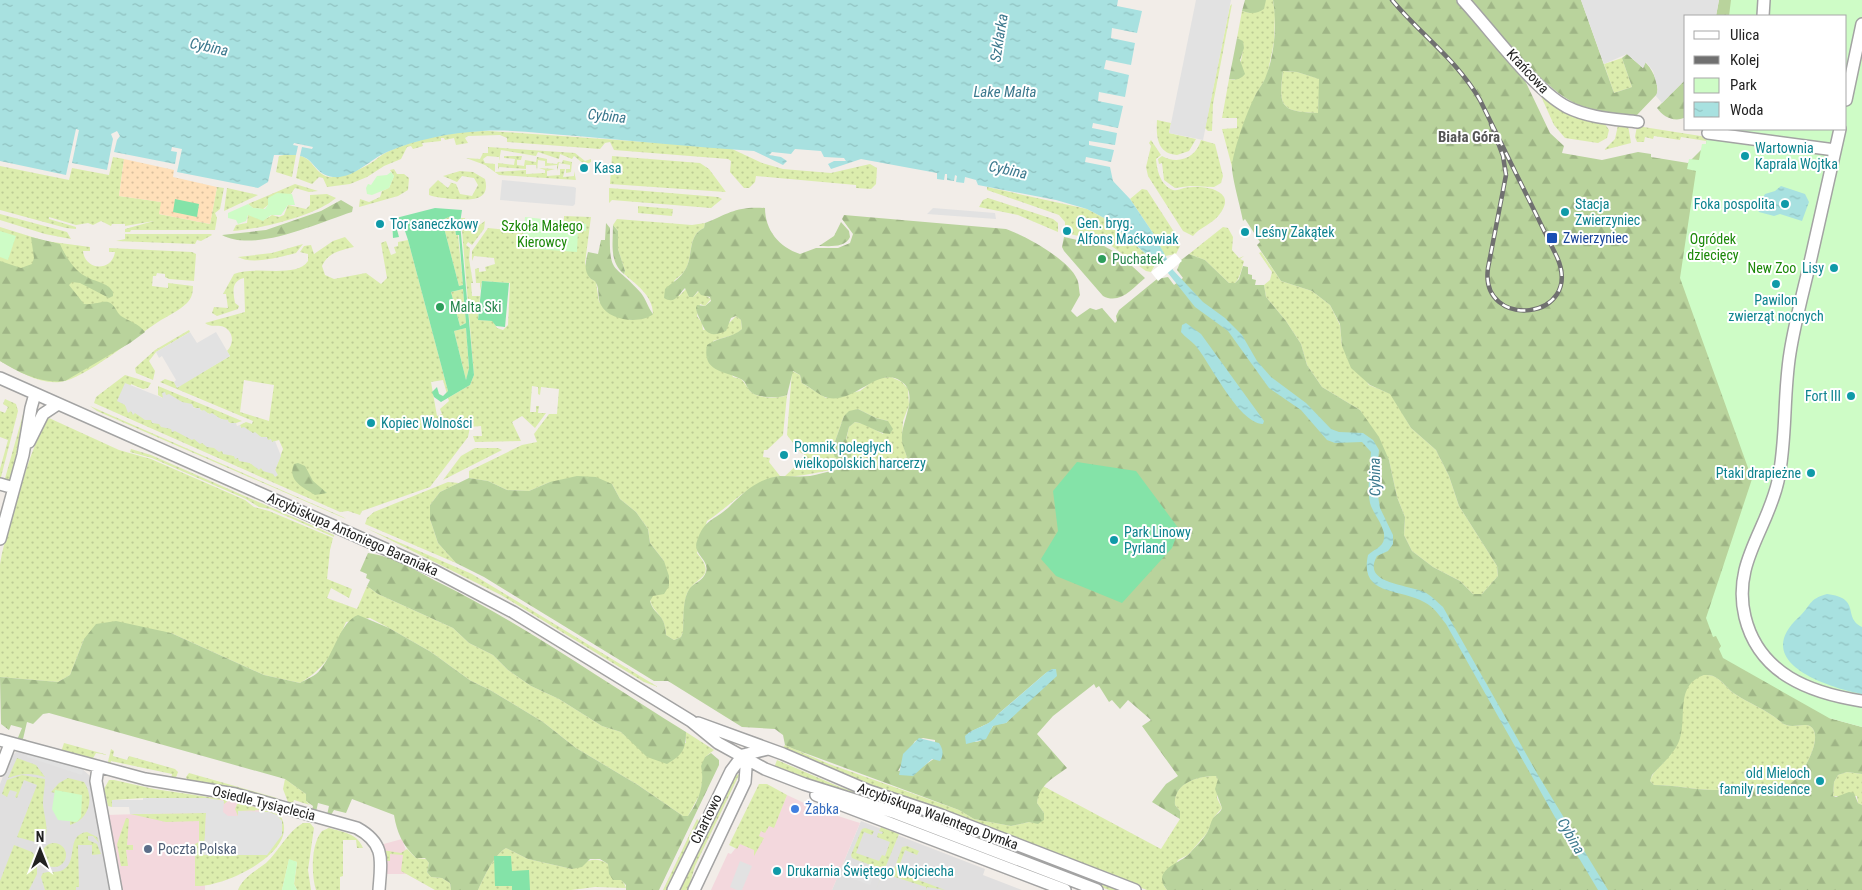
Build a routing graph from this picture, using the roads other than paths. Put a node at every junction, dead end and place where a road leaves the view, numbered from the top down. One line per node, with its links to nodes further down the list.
1 (1463, 0): 6 (street, Krańcowa)
2 (1764, 0): 3 (street)
3 (1763, 15)
4 (1862, 24): 5 (street)
5 (1847, 95)
6 (1638, 122)
7 (1840, 130): 10 (street)
8 (1730, 132): 9 (street); 10 (street)
9 (1708, 133)
10 (1835, 150): 18 (street)
11 (0, 378): 12 (street, Arcybiskupa Antoniego Baraniaka)
12 (35, 394): 13 (street, Arcybiskupa Antoniego Baraniaka); 14 (street)
13 (58, 404): 14 (street); 19 (street, Arcybiskupa Antoniego Baraniaka)
14 (23, 455): 16 (street)
15 (0, 484): 16 (street)
16 (14, 488): 17 (street)
17 (0, 539)
18 (1862, 701)
19 (691, 721): 20 (street, Arcybiskupa Antoniego Baraniaka); 21 (street, Arcybiskupa Antoniego Baraniaka)
20 (741, 739): 23 (street, Arcybiskupa Walentego Dymka); 24 (street, Chartowo)
21 (714, 740): 24 (street, Arcybiskupa Antoniego Baraniaka); 28 (street)
22 (5, 742): 25 (street, Osiedle Tysiąclecia); 27 (street, Osiedle Tysiąclecia)
23 (770, 749): 24 (street); 37 (street, Arcybiskupa Walentego Dymka)
24 (745, 757): 26 (street, Arcybiskupa Walentego Dymka); 28 (street, Chartowo); 30 (street, Chartowo)
25 (98, 768): 31 (street); 32 (street, Osiedle Tysiąclecia)
26 (765, 769): 29 (street, Arcybiskupa Walentego Dymka); 30 (street)
27 (0, 770)
28 (729, 773): 33 (street, Chartowo)
29 (787, 778): 35 (street); 36 (street, Arcybiskupa Walentego Dymka)
30 (745, 782): 34 (street, Chartowo)
31 (116, 890)
32 (379, 890)
33 (673, 890)
34 (694, 890)
35 (1065, 890)
36 (1097, 890)
37 (1136, 890)

